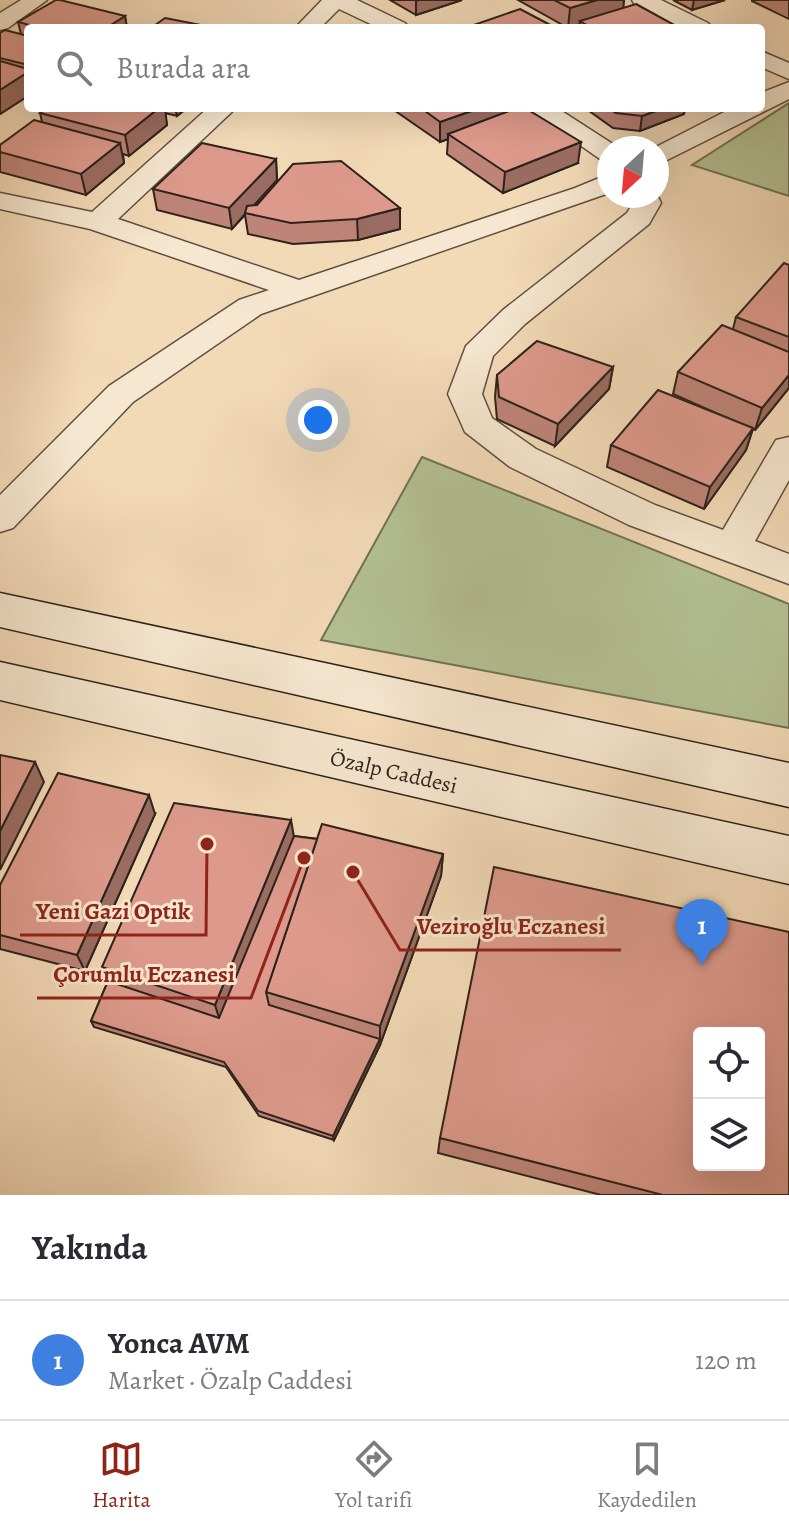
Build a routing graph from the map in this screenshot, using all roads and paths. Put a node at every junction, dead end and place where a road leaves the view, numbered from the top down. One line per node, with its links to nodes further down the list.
1 (36, 0): 4 (street)
2 (337, 0): 5 (street); 6 (street)
3 (643, 0): 7 (street)
4 (0, 23)
5 (311, 24)
6 (388, 24)
7 (692, 24)
8 (765, 60): 9 (street)
9 (789, 72)
10 (789, 89): 11 (street)
11 (765, 101)
12 (219, 112): 20 (street)
13 (546, 112): 15 (street)
14 (744, 112): 16 (street)
15 (597, 145)
16 (669, 151)
17 (597, 188): 21 (street)
18 (0, 201): 20 (street)
19 (644, 208): 24 (street)
20 (98, 222): 21 (street)
21 (300, 291): 23 (street)
22 (789, 449): 24 (street)
23 (0, 518)
24 (731, 549): 25 (street)
25 (789, 569)
26 (0, 610): 28 (main road)
27 (0, 681): 29 (main road, Özalp Caddesi)
28 (789, 785)
29 (789, 860)

